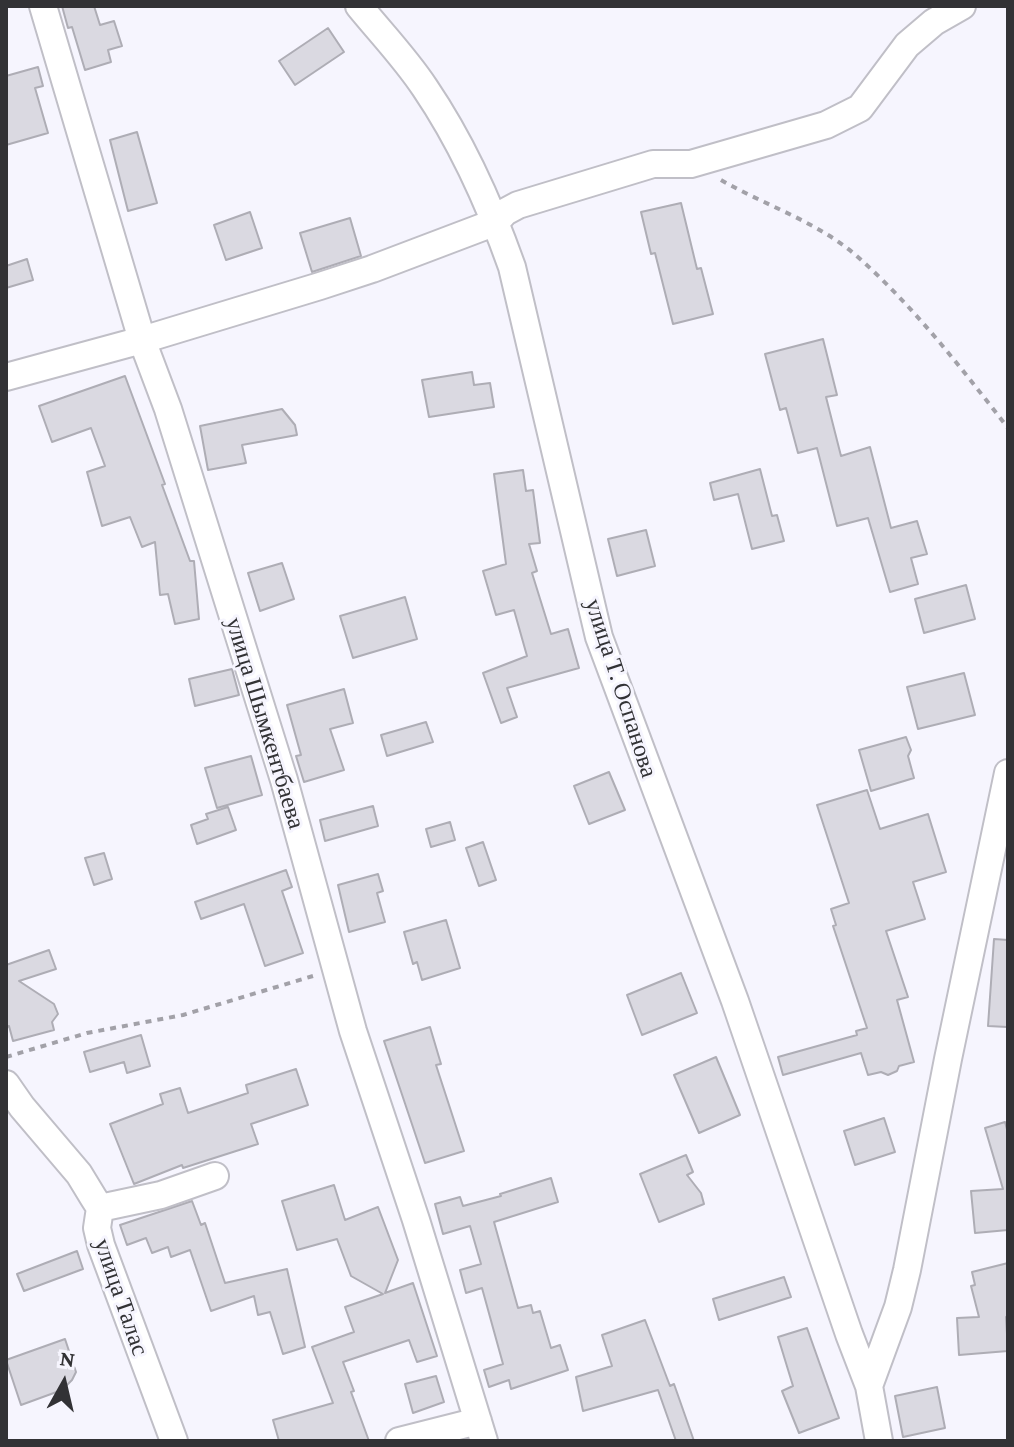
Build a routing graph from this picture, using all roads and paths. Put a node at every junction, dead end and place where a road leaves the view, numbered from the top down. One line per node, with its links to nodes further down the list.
1 (43, 6): 6 (street, улица Шымкентбаева)
2 (359, 6): 5 (street, улица Т. Оспанова)
3 (962, 6): 4 (street)
4 (691, 164): 5 (street); 8 (path)
5 (496, 222): 6 (street); 15 (street, улица Т. Оспанова)
6 (142, 340): 7 (street); 10 (street, улица Шымкентбаева)
7 (6, 377)
8 (1008, 428)
9 (1008, 773): 15 (street)
10 (336, 969): 11 (path); 16 (street, улица Шымкентбаева)
11 (6, 1057)
12 (6, 1084): 14 (street, улица Талас)
13 (215, 1176): 14 (street)
14 (100, 1208): 17 (street, улица Талас)
15 (869, 1386): 19 (street, улица Т. Оспанова)
16 (481, 1431): 18 (street)
17 (174, 1441)
18 (399, 1441)
19 (879, 1441)

